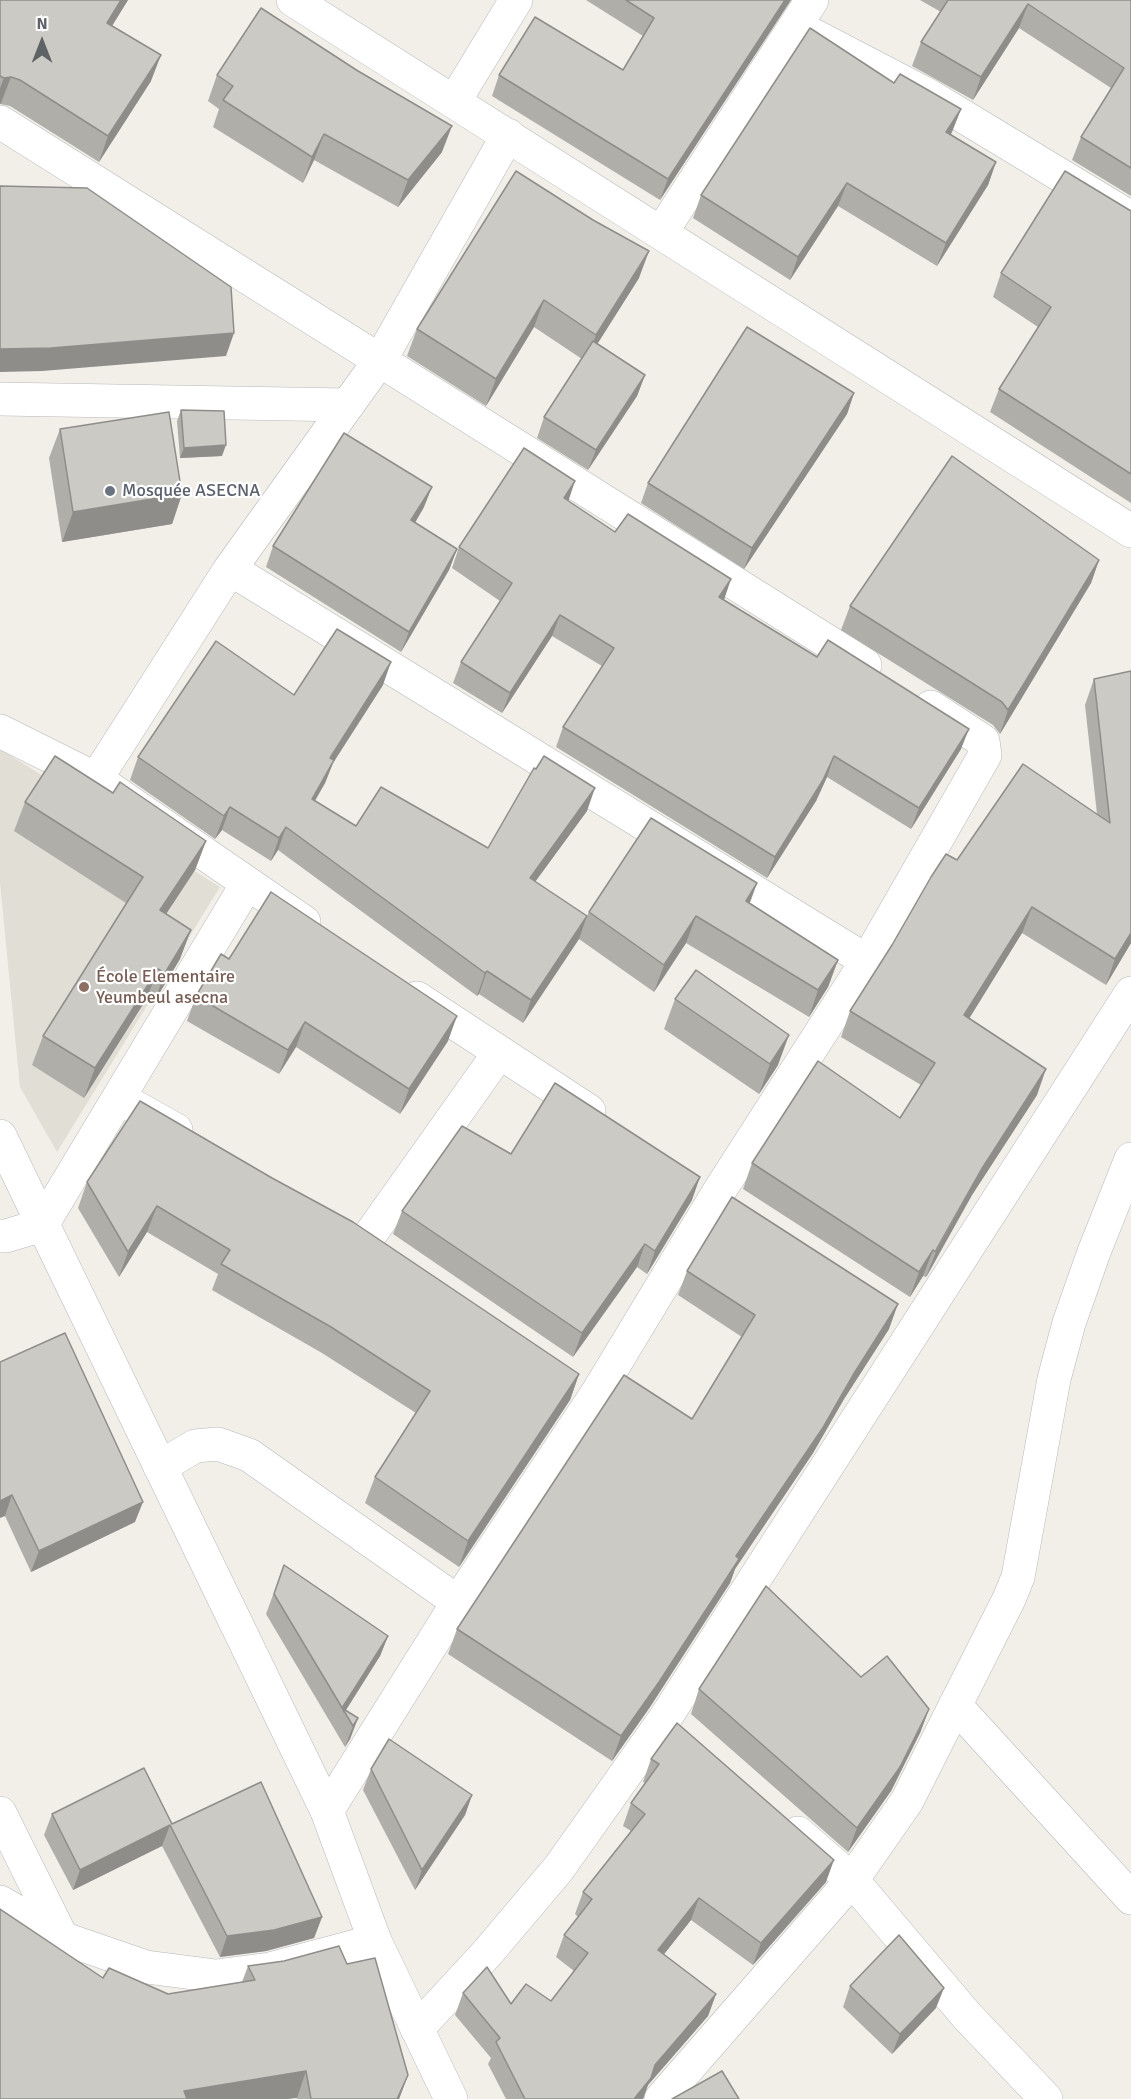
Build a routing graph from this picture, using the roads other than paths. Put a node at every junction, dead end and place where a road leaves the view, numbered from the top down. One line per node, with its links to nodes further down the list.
1 (293, 0): 4 (street)
2 (516, 0): 4 (street)
3 (804, 13): 7 (street); 8 (street)
4 (454, 102): 6 (street)
5 (0, 122): 9 (street)
6 (508, 135): 8 (street); 9 (street)
7 (1131, 218)
8 (661, 233): 12 (street)
9 (380, 360): 11 (street); 18 (street)
10 (0, 399): 11 (street)
11 (348, 405): 13 (street)
12 (1131, 531)
13 (230, 569): 15 (street); 18 (street)
14 (0, 731): 15 (street)
15 (96, 779): 16 (street)
16 (247, 884): 17 (street); 22 (street)
17 (325, 936)
18 (867, 960): 31 (street)
19 (392, 981): 21 (street)
20 (1131, 993): 35 (street)
21 (499, 1053): 23 (street); 29 (street)
22 (119, 1098): 25 (street); 27 (street)
23 (618, 1129)
24 (0, 1137): 27 (street)
25 (201, 1145)
26 (1131, 1159): 34 (street)
27 (42, 1225): 28 (street); 32 (street)
28 (0, 1236)
29 (395, 1258)
30 (567, 1376): 31 (street)
31 (596, 1395): 33 (street)
32 (160, 1467): 33 (street); 38 (street)
33 (458, 1602): 38 (street)
34 (955, 1705): 40 (street); 41 (street)
35 (666, 1717): 36 (street); 45 (street)
36 (693, 1740)
37 (772, 1810): 40 (street)
38 (327, 1811): 44 (street)
39 (0, 1813): 43 (street)
40 (852, 1880): 47 (street); 48 (street)
41 (1131, 1898)
42 (0, 1902): 43 (street)
43 (62, 1938): 44 (street)
44 (375, 1941): 45 (street)
45 (417, 2029): 46 (street)
46 (445, 2095)
47 (661, 2099)
48 (1046, 2099)

